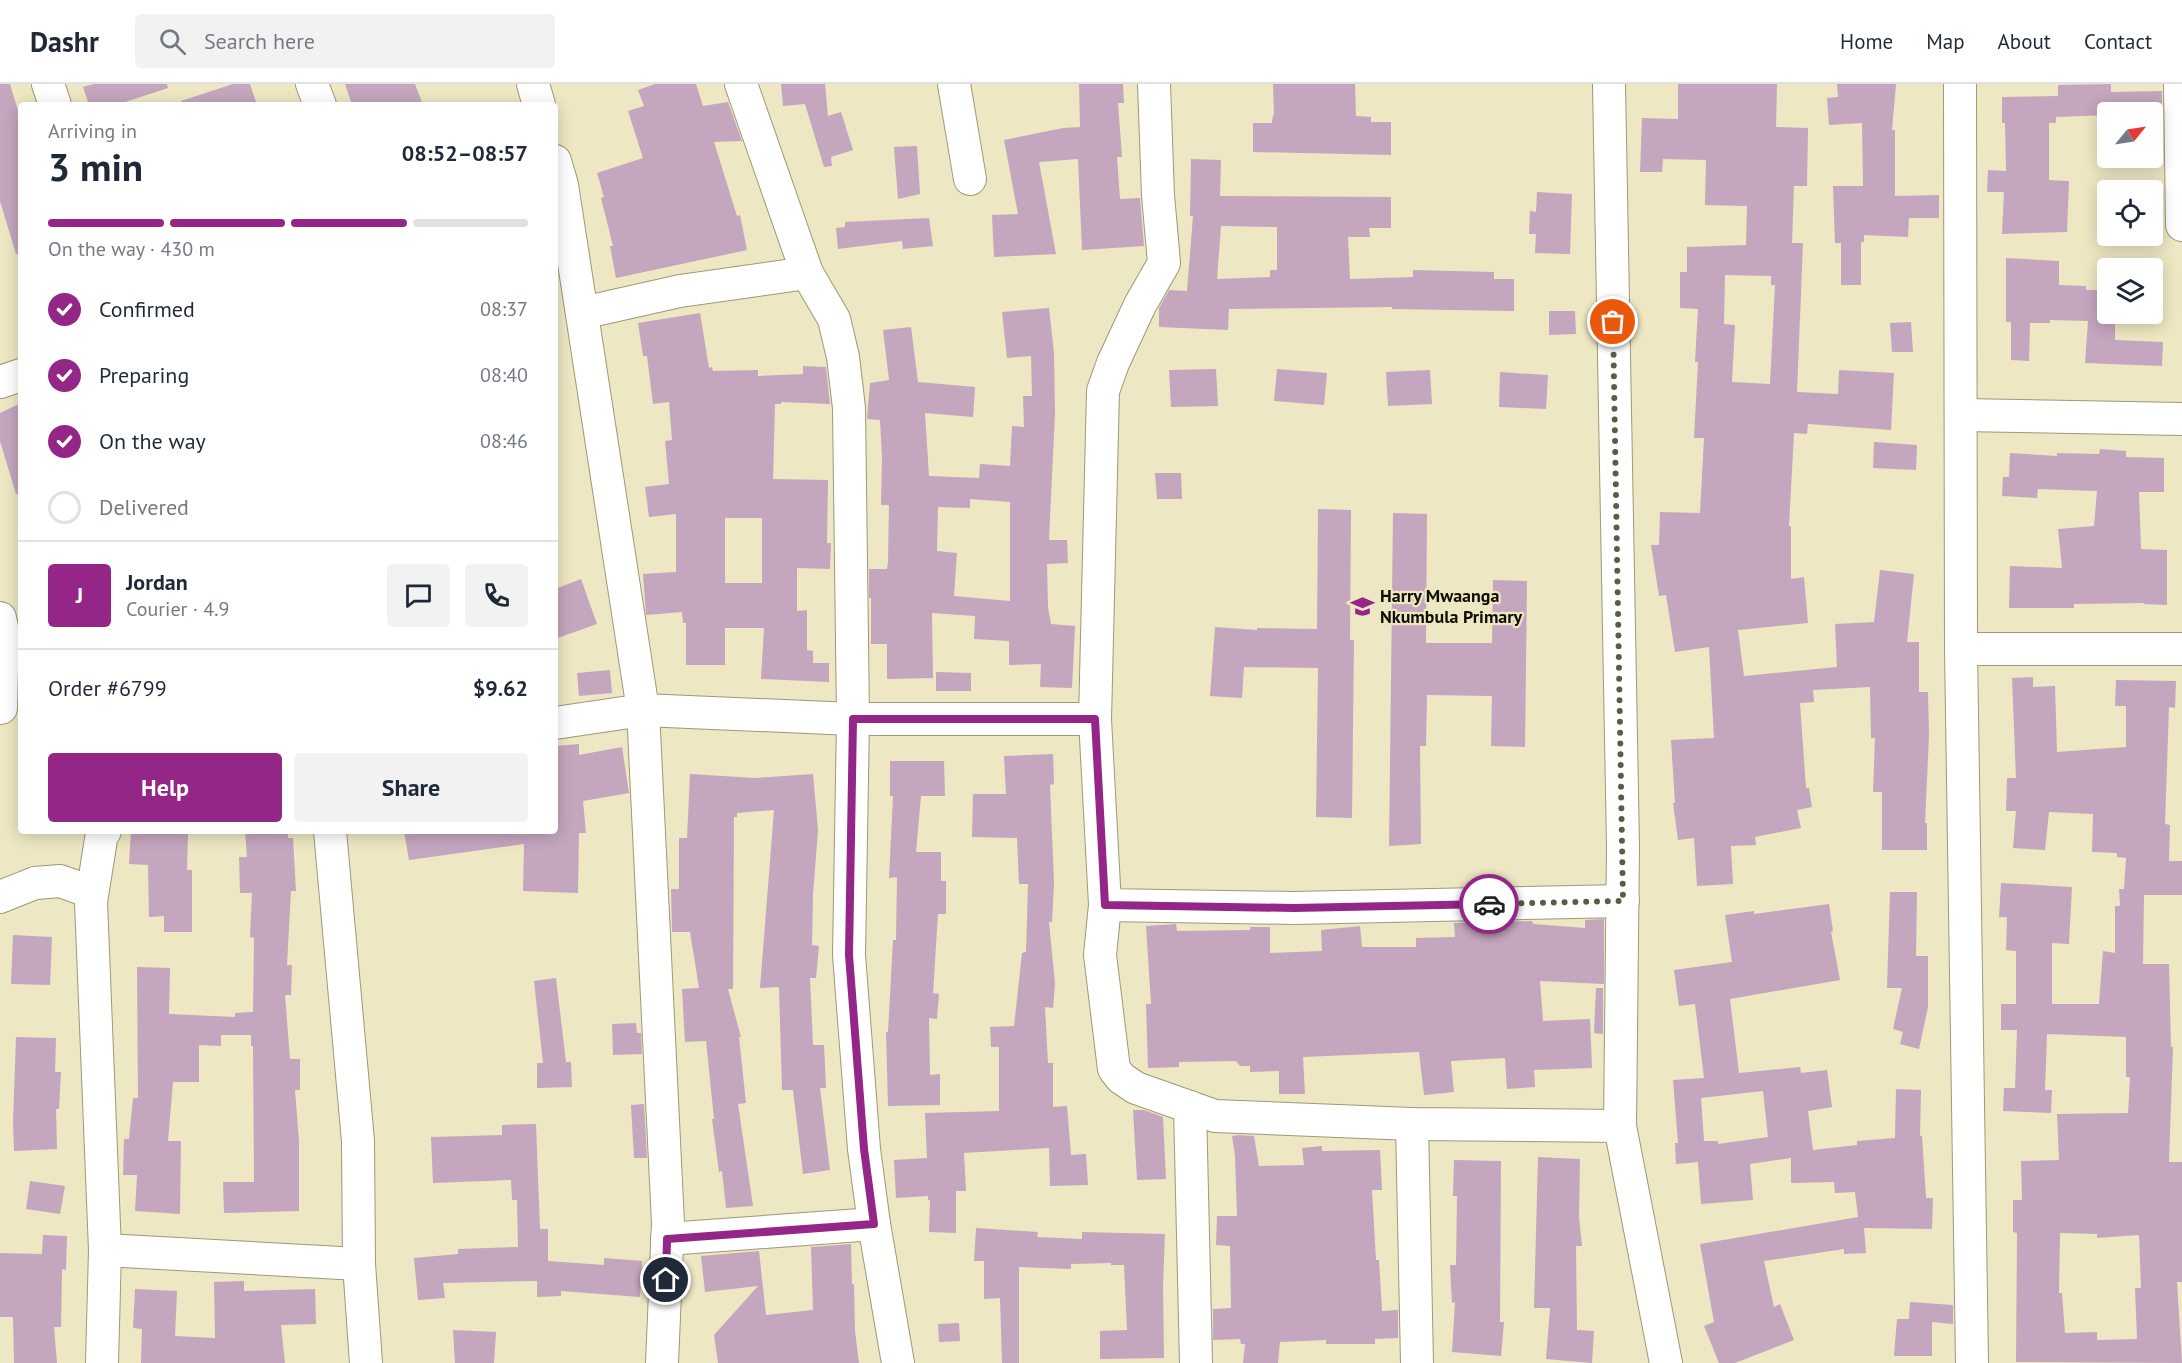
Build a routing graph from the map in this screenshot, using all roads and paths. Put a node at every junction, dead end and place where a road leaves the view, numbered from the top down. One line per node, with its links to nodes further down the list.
1 (48, 84): 10 (street)
2 (312, 84): 11 (street)
3 (532, 84): 12 (street)
4 (741, 84): 16 (street)
5 (954, 84): 13 (street)
6 (1154, 84): 28 (street)
7 (1609, 84): 34 (street)
8 (1960, 84): 20 (street)
9 (2180, 84): 15 (street)
10 (54, 102)
11 (319, 102)
12 (538, 102)
13 (970, 179)
14 (558, 183): 17 (street)
15 (2182, 225)
16 (807, 273): 17 (street); 27 (street)
17 (582, 313): 26 (street)
18 (18, 376): 19 (street)
19 (0, 382)
20 (1961, 415): 21 (street); 23 (street)
21 (2182, 418)
22 (0, 618): 25 (street)
23 (1961, 649): 24 (street); 50 (street)
24 (2182, 649)
25 (1, 708)
26 (643, 710): 27 (street); 29 (street); 40 (street)
27 (853, 719): 28 (street); 39 (street)
28 (1095, 719): 35 (street)
29 (558, 723)
30 (102, 834): 32 (street)
31 (330, 834): 42 (street)
32 (91, 892): 33 (street); 41 (street)
33 (0, 897)
34 (1623, 901): 35 (street); 38 (street)
35 (1105, 905): 36 (street)
36 (1190, 1107): 37 (street); 47 (street)
37 (1412, 1124): 38 (street); 48 (street)
38 (1620, 1126): 49 (street)
39 (874, 1224): 40 (street); 46 (street)
40 (667, 1239): 45 (street)
41 (105, 1250): 42 (street); 43 (street)
42 (359, 1264): 44 (street)
43 (102, 1363)
44 (366, 1363)
45 (662, 1363)
46 (898, 1363)
47 (1196, 1363)
48 (1417, 1363)
49 (1666, 1363)
50 (1972, 1363)

